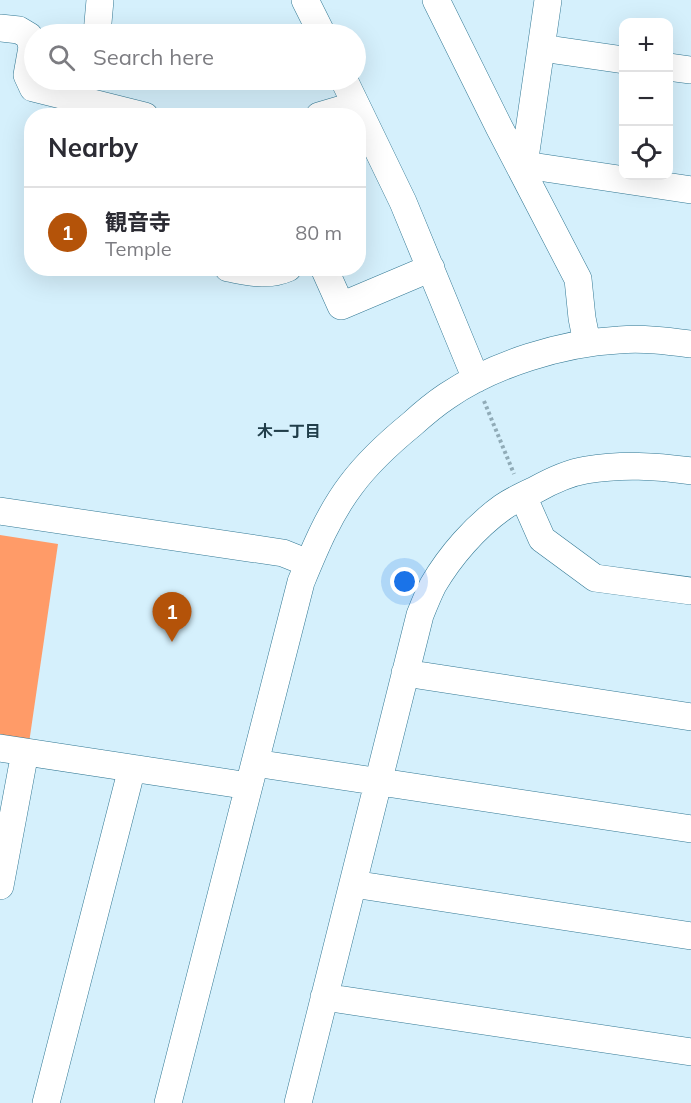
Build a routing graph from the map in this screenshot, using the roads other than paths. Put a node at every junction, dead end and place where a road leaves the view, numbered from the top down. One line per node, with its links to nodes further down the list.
1 (100, 0): 4 (street)
2 (436, 0): 19 (street)
3 (548, 0): 7 (street)
4 (98, 24)
5 (0, 28): 6 (street)
6 (24, 33)
7 (541, 48): 8 (street); 19 (street)
8 (619, 59)
9 (673, 68): 10 (street)
10 (691, 70)
11 (70, 90): 13 (street)
12 (349, 90): 14 (street)
13 (89, 91): 15 (street)
14 (356, 105): 16 (street); 17 (street)
15 (127, 108)
16 (346, 108)
17 (357, 108)
18 (366, 126): 21 (street)
19 (521, 164): 20 (street); 23 (street)
20 (691, 190)
21 (430, 268): 22 (street); 25 (street)
22 (327, 276)
23 (587, 343): 24 (street); 25 (street)
24 (691, 344)
25 (479, 388): 29 (street)
26 (691, 471): 27 (street)
27 (523, 496): 30 (street); 31 (street)
28 (0, 511): 29 (street)
29 (308, 563): 35 (street)
30 (691, 591)
31 (405, 673): 32 (street); 36 (street)
32 (691, 717)
33 (7, 747): 34 (street); 39 (street)
34 (132, 768): 35 (street); 44 (street)
35 (252, 775): 36 (street); 45 (street)
36 (379, 783): 37 (street); 38 (street)
37 (691, 829)
38 (353, 884): 40 (street); 41 (street)
39 (0, 886)
40 (691, 936)
41 (324, 997): 42 (street); 43 (street)
42 (691, 1052)
43 (306, 1102)
44 (46, 1103)
45 (168, 1103)

